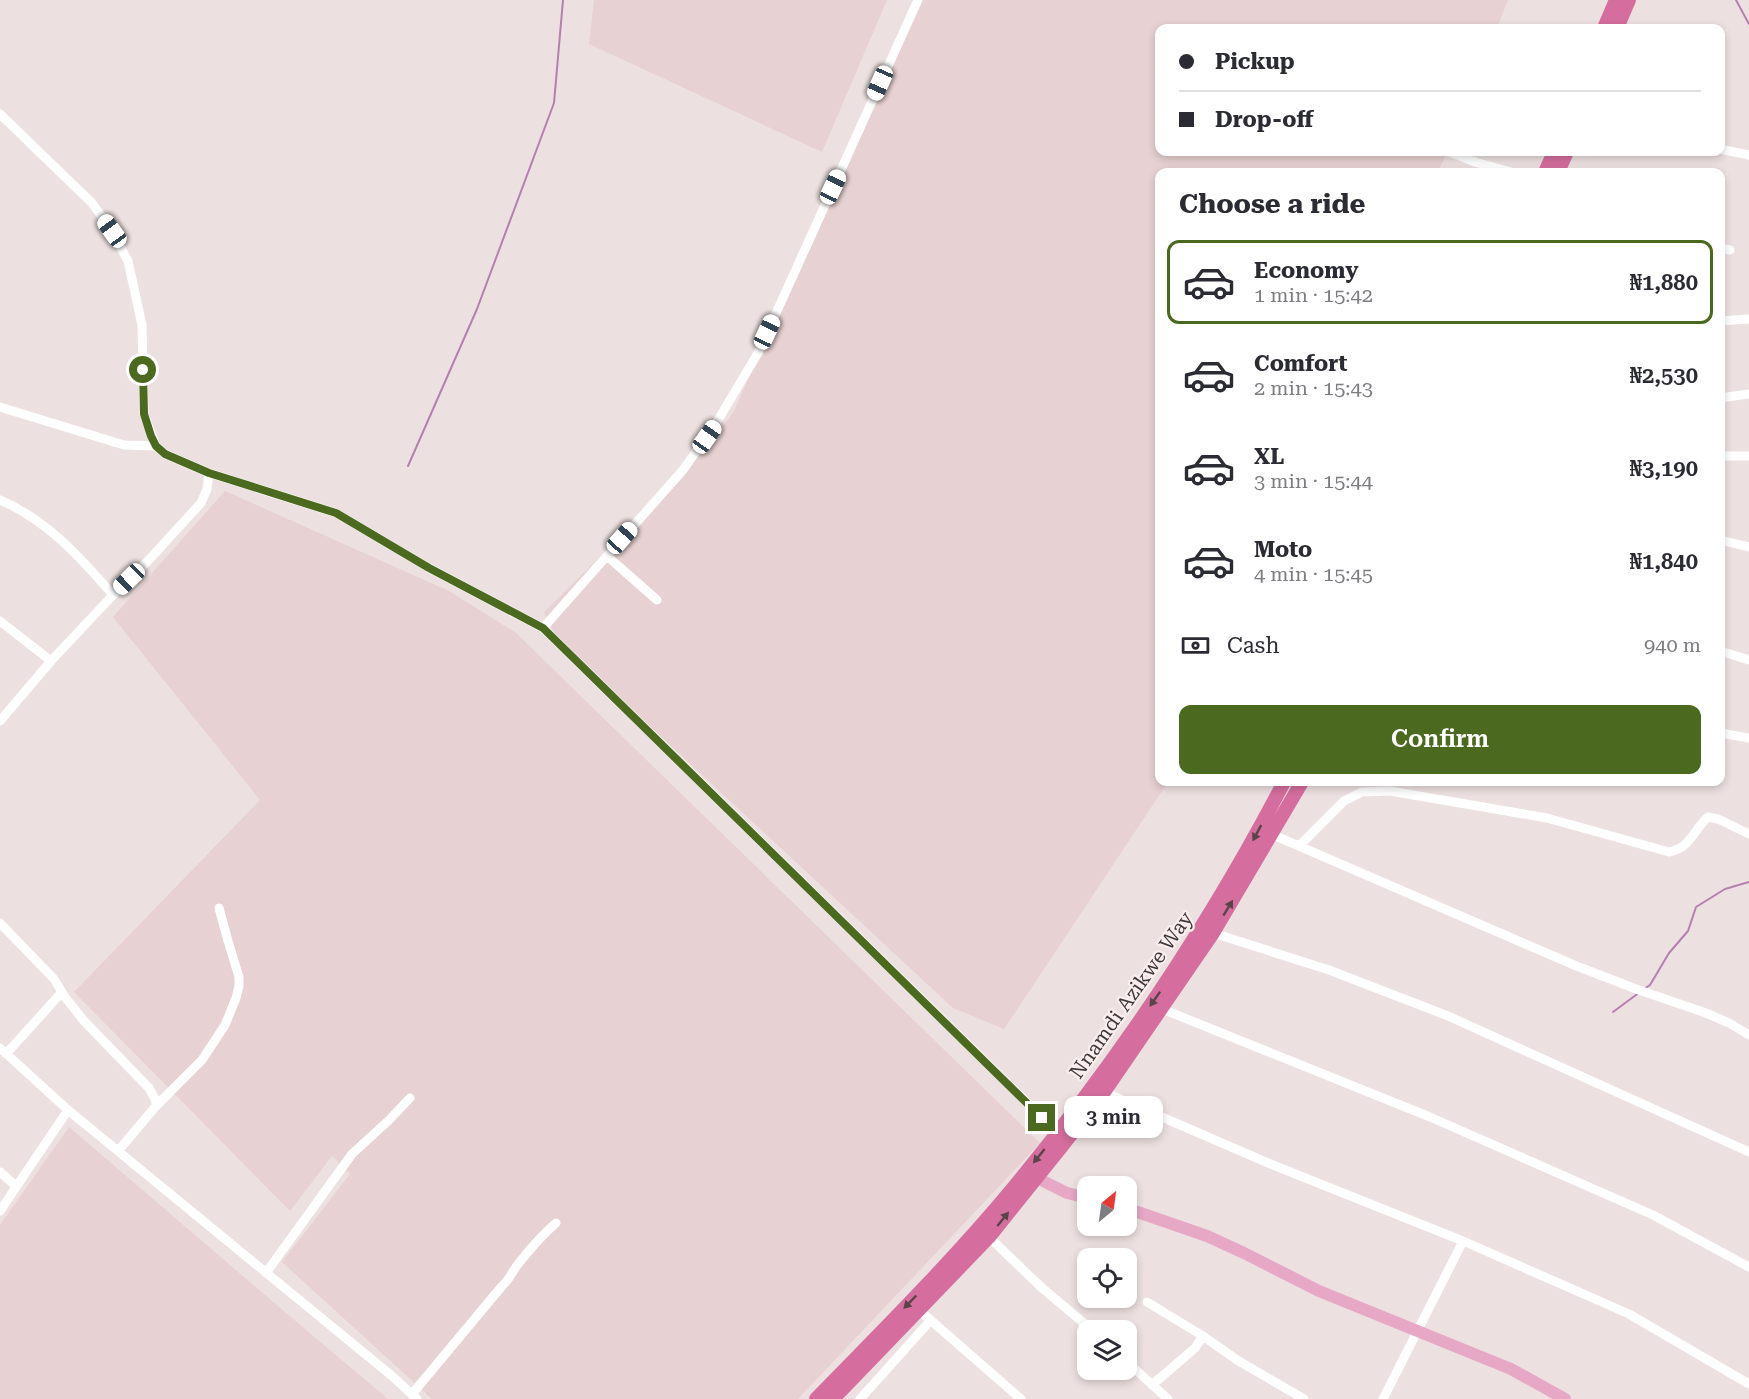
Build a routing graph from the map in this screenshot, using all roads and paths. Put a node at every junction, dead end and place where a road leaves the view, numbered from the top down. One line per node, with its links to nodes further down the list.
1 (918, 0): 23 (street)
2 (1616, 0): 4 (highway)
3 (1629, 0): 5 (highway)
4 (1606, 24)
5 (1619, 24)
6 (0, 114): 16 (street)
7 (1725, 150): 8 (street)
8 (1749, 155)
9 (1460, 156): 10 (street)
10 (1497, 168)
11 (1749, 319): 12 (street)
12 (1725, 321)
13 (1749, 394): 14 (street)
14 (1725, 397)
15 (0, 407): 16 (street)
16 (156, 446): 19 (street)
17 (1725, 456): 18 (street)
18 (1749, 456)
19 (209, 473): 24 (street); 27 (street)
20 (0, 500): 24 (street)
21 (1725, 541): 22 (street)
22 (1749, 547)
23 (607, 556): 25 (street); 27 (street)
24 (113, 595): 30 (street)
25 (657, 600)
26 (0, 621): 30 (street)
27 (543, 628): 50 (street)
28 (1725, 653): 29 (street)
29 (1749, 660)
30 (51, 661): 31 (street)
31 (0, 721)
32 (1725, 734): 33 (street)
33 (1749, 738)
34 (1282, 786): 50 (highway, Nnamdi Azikwe Way, one-way to 50)
35 (1300, 786): 36 (highway, Nnamdi Azikwe Way)
36 (1271, 834): 38 (street); 41 (highway, Nnamdi Azikwe Way, one-way to 36)
37 (1749, 834): 38 (street)
38 (1299, 846): 44 (street)
39 (219, 908): 48 (street)
40 (0, 923): 42 (street)
41 (1213, 933): 43 (highway, Nnamdi Azikwe Way); 52 (street)
42 (62, 992): 45 (street); 48 (street)
43 (1162, 1009): 46 (highway, Nnamdi Azikwe Way); 62 (street)
44 (1749, 1035)
45 (3, 1051): 49 (street)
46 (1104, 1092): 54 (highway, Nnamdi Azikwe Way); 61 (street)
47 (410, 1098): 63 (street)
48 (156, 1106): 51 (street)
49 (68, 1110): 51 (street); 55 (street)
50 (1057, 1132): 75 (highway, Nnamdi Azikwe Way, one-way to 75)
51 (118, 1151): 63 (street)
52 (1749, 1152)
53 (0, 1172): 55 (street)
54 (1037, 1178): 56 (main road); 60 (highway, Nnamdi Azikwe Way, one-way to 54)
55 (16, 1186): 57 (street)
56 (1077, 1195)
57 (0, 1211)
58 (1137, 1212): 68 (main road)
59 (556, 1223): 73 (street)
60 (989, 1237): 65 (highway, Nnamdi Azikwe Way); 67 (street)
61 (1463, 1241): 68 (street); 72 (street)
62 (1749, 1267)
63 (266, 1273): 73 (street)
64 (1147, 1302): 69 (street)
65 (919, 1310): 66 (street); 76 (highway, Nnamdi Azikwe Way)
66 (931, 1320): 77 (street); 78 (street)
67 (1080, 1320)
68 (1418, 1331): 74 (street); 81 (main road)
69 (1203, 1336): 71 (street); 80 (street)
70 (1137, 1371): 71 (street)
71 (1152, 1384): 79 (street)
72 (1749, 1384)
73 (415, 1397)
74 (1387, 1398)
75 (816, 1399)
76 (833, 1399)
77 (861, 1399)
78 (1021, 1399)
79 (1168, 1399)
80 (1304, 1399)
81 (1565, 1399)

